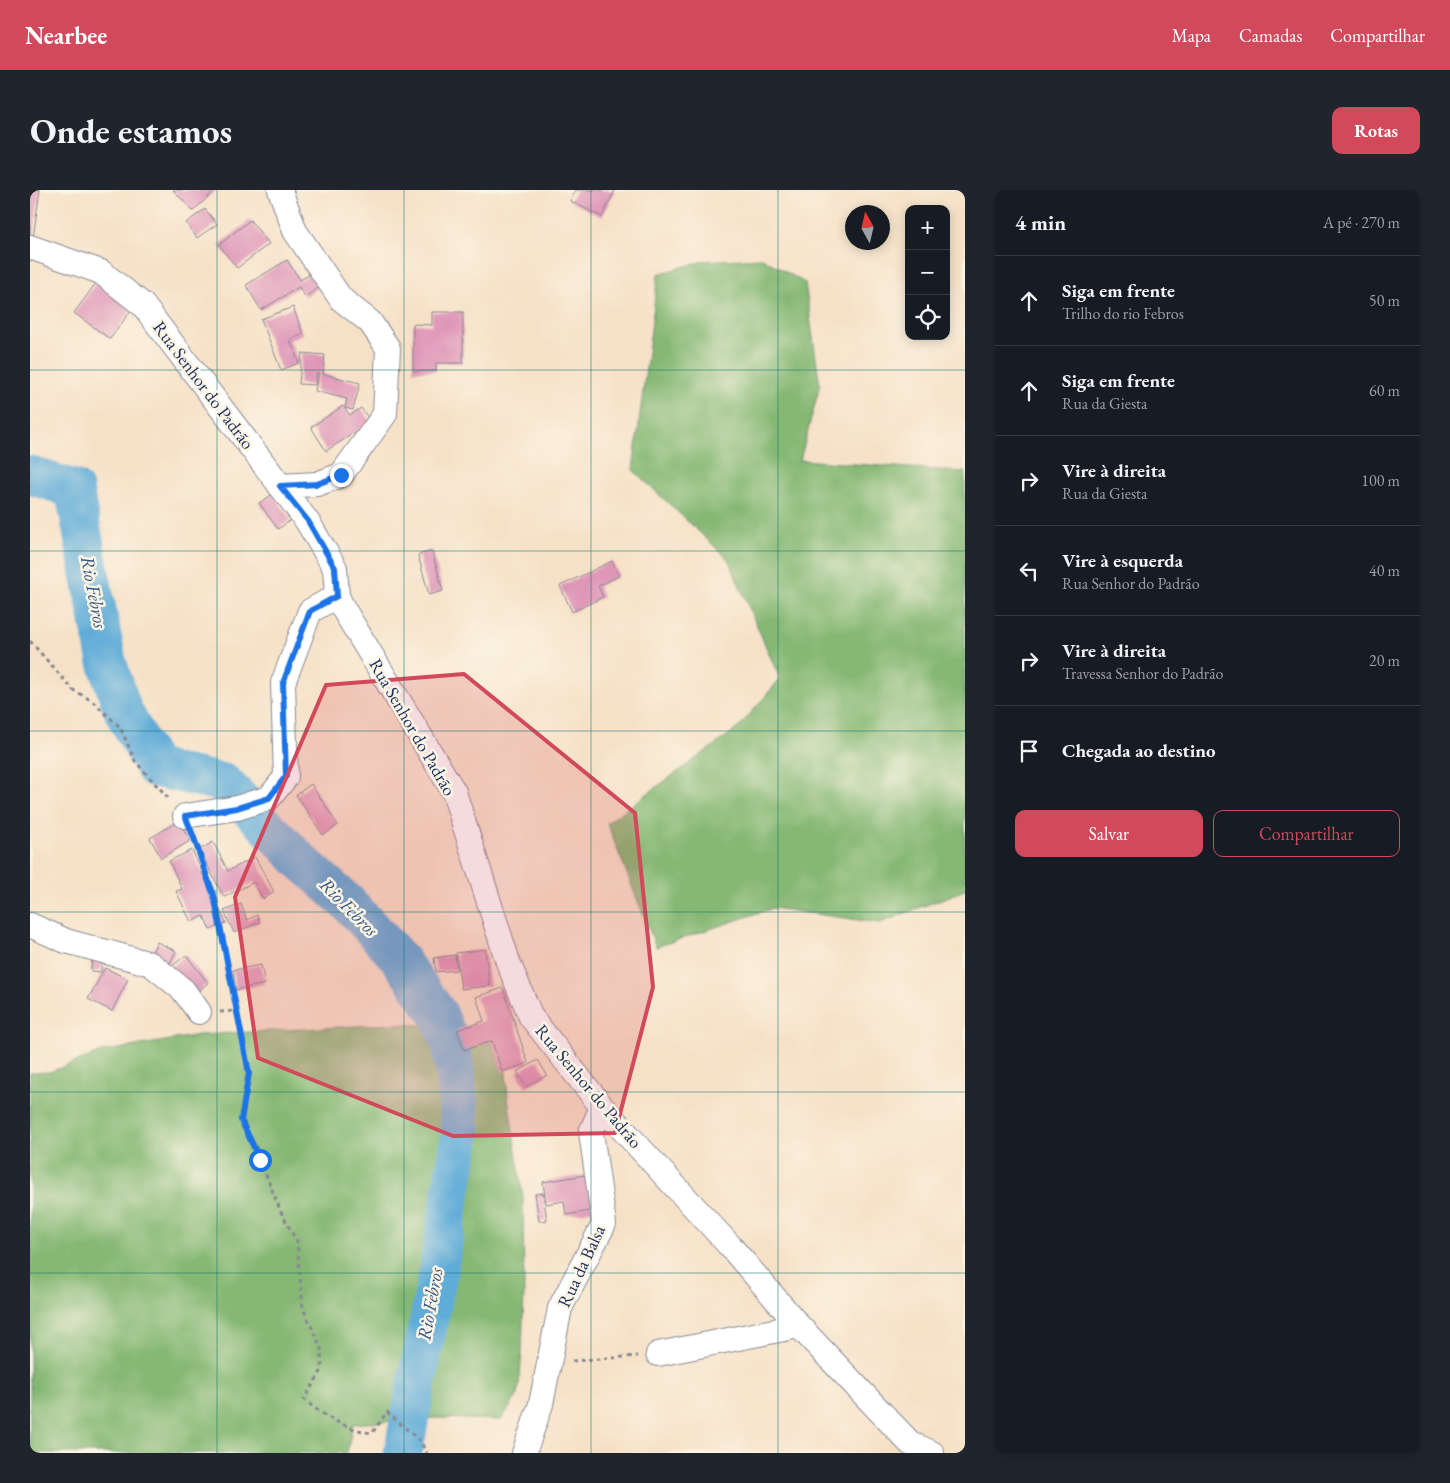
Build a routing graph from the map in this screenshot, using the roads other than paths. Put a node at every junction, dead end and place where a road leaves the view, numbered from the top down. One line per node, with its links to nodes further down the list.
1 (280, 190): 3 (street)
2 (30, 247): 3 (street, Rua Senhor do Padrão)
3 (280, 486): 4 (street, Rua Senhor do Padrão)
4 (337, 596): 5 (street); 8 (street, Rua Senhor do Padrão)
5 (185, 816)
6 (30, 925): 7 (street)
7 (199, 1012)
8 (602, 1107): 9 (street, Rua Senhor do Padrão); 11 (street, Rua da Balsa)
9 (799, 1326): 10 (street); 12 (street, Rua Senhor do Padrão)
10 (658, 1354)
11 (524, 1453)
12 (932, 1453)

